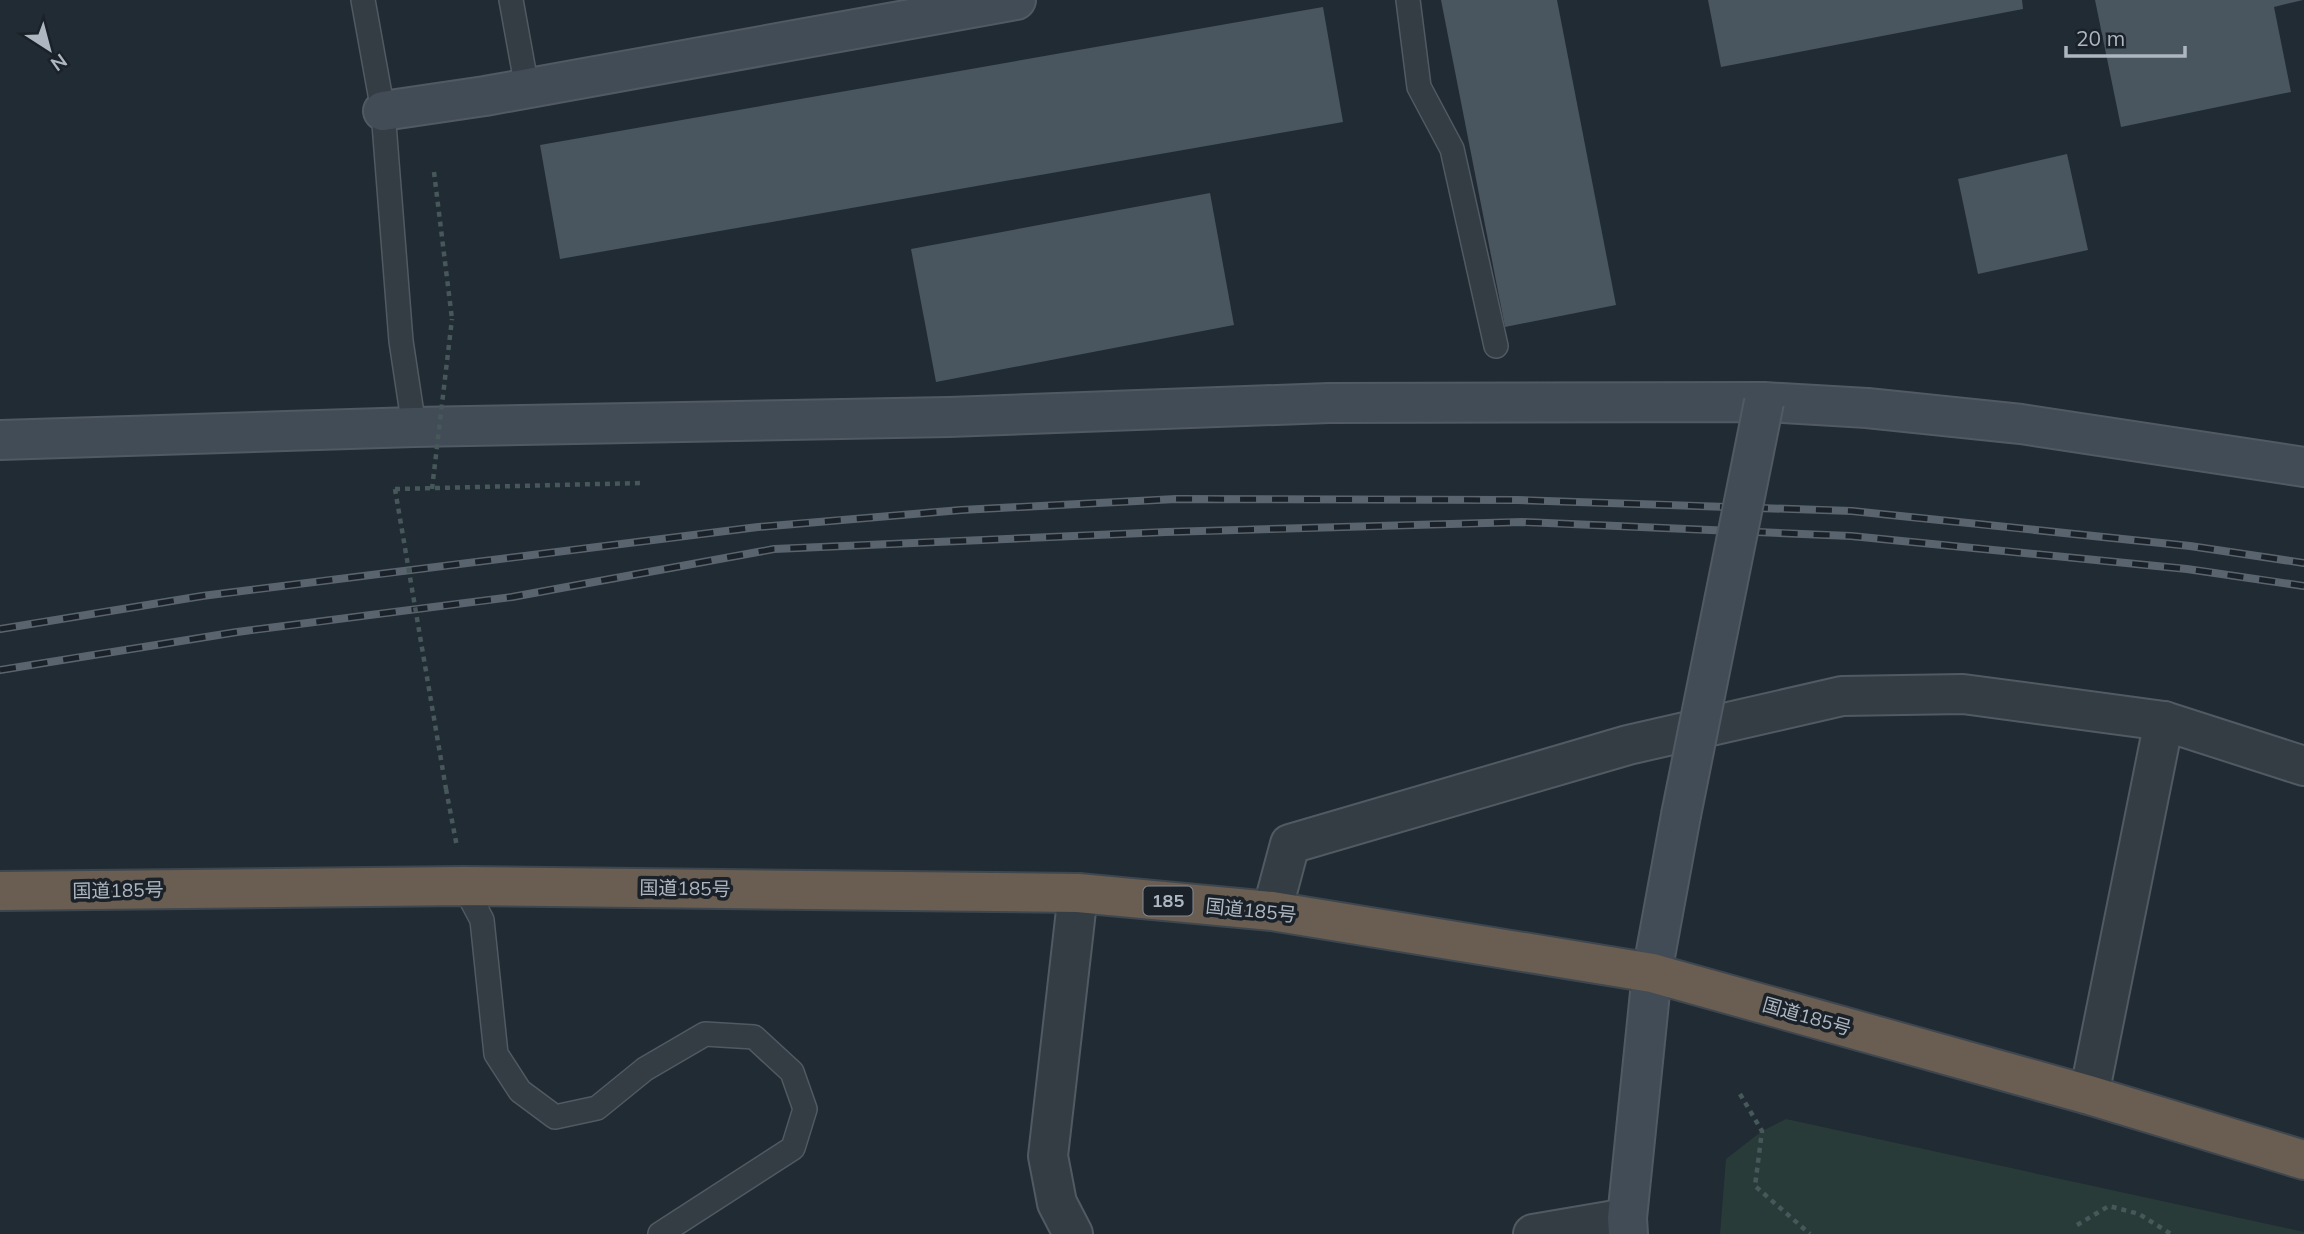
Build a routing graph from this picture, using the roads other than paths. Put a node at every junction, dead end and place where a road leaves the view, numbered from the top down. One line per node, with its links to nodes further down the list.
1 (363, 0): 6 (lane)
2 (512, 0): 5 (lane)
3 (1016, 0): 5 (street)
4 (1408, 0): 7 (lane)
5 (527, 88): 6 (street)
6 (383, 111): 9 (lane)
7 (1496, 346)
8 (1764, 402): 9 (street); 11 (street); 18 (street, bridge)
9 (414, 427): 10 (street)
10 (0, 440)
11 (2304, 467)
12 (2164, 721): 13 (street); 17 (street); 19 (street)
13 (2304, 766)
14 (464, 886): 15 (highway, 国道185号 / 185); 16 (highway, 国道185号 / 185); 22 (lane)
15 (0, 891)
16 (1078, 893): 17 (highway, 国道185号 / 185); 23 (street)
17 (1272, 911): 18 (highway, 国道185号 / 185)
18 (1652, 973): 19 (highway, 国道185号 / 185); 21 (street)
19 (2088, 1095): 20 (highway, 国道185号 / 185)
20 (2304, 1160)
21 (1627, 1226): 24 (street)
22 (660, 1234)
23 (1073, 1234)
24 (1533, 1234)

